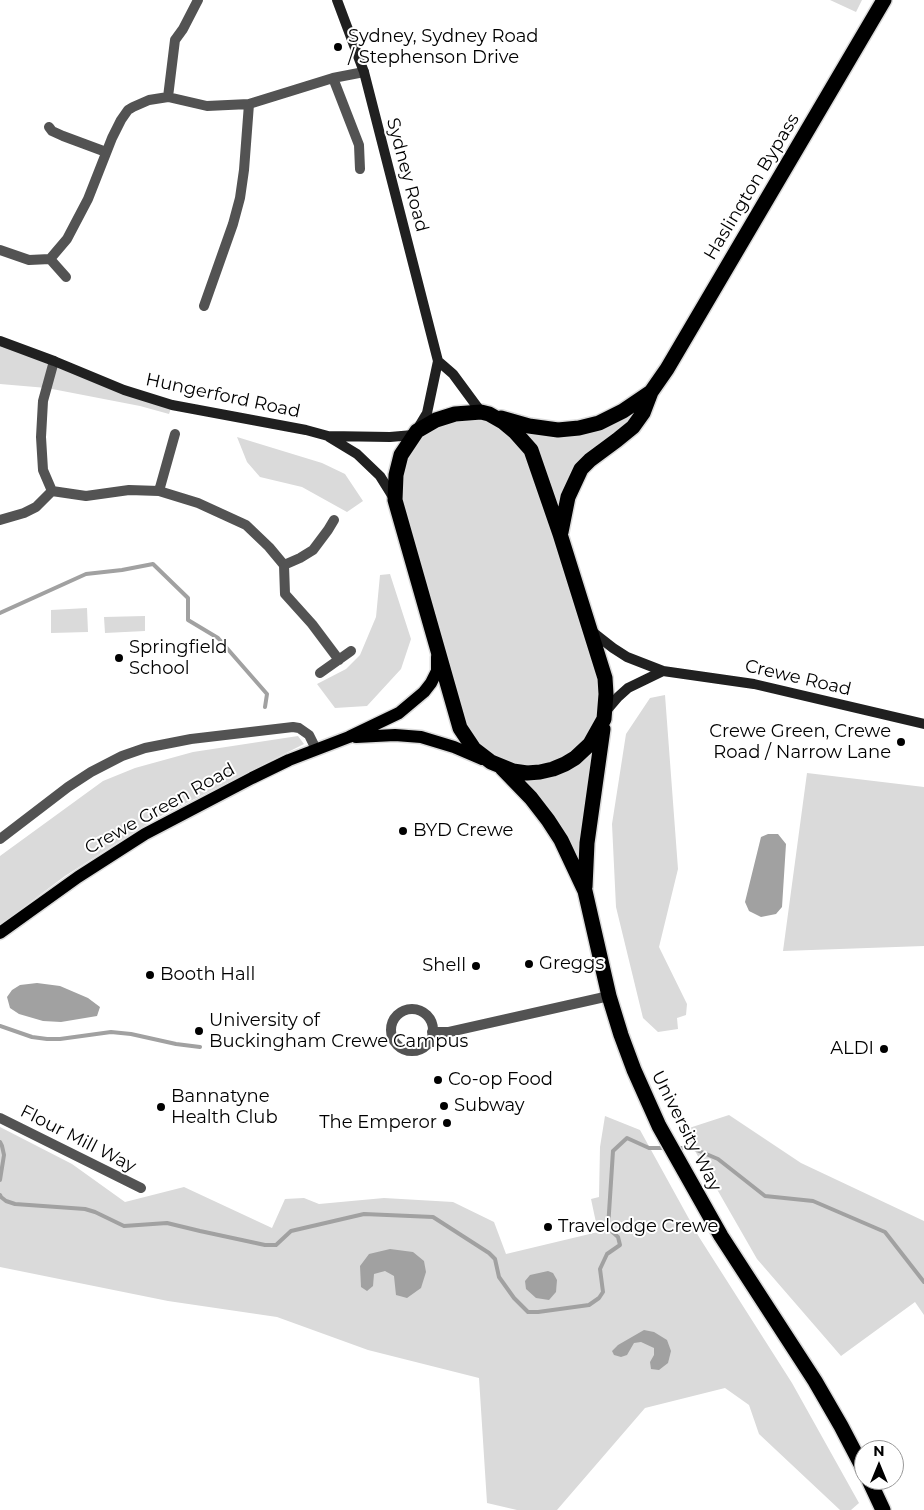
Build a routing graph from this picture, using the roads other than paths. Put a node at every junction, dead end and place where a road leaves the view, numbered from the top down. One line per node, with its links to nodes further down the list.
1 (198, 0): 6 (street)
2 (336, 0): 4 (street, Sydney Road)
3 (884, 0): 18 (highway, Haslington Bypass)
4 (364, 72): 5 (street); 17 (street, Sydney Road)
5 (332, 78): 7 (street); 10 (street)
6 (168, 97): 7 (street); 9 (street)
7 (249, 104): 14 (street)
8 (49, 127): 9 (street)
9 (106, 152): 12 (street)
10 (360, 169)
11 (0, 250): 12 (street)
12 (50, 259): 13 (street)
13 (66, 277)
14 (204, 306)
15 (0, 341): 16 (street, Hungerford Road)
16 (54, 361): 22 (street, Hungerford Road); 23 (street)
17 (438, 361): 19 (street); 20 (street, Sydney Road)
18 (651, 392): 19 (highway, Haslington Bypass); 28 (highway, Haslington Bypass)
19 (485, 413): 20 (highway); 28 (highway, University Way)
20 (415, 432): 22 (street, Hungerford Road); 25 (highway, University Way)
21 (175, 434): 24 (street)
22 (328, 436): 25 (street, Hungerford Road)
23 (52, 491): 24 (street); 26 (street)
24 (159, 491): 29 (street)
25 (395, 500): 31 (highway, University Way)
26 (0, 520)
27 (334, 520): 29 (street)
28 (560, 534): 30 (highway, University Way)
29 (284, 565): 33 (street)
30 (590, 629): 34 (street, Crewe Road); 36 (highway, University Way)
31 (437, 649): 38 (main road, Crewe Green Road); 40 (highway, University Way)
32 (351, 651): 33 (street)
33 (338, 660): 35 (street)
34 (663, 671): 36 (street); 37 (street, Crewe Road)
35 (320, 673)
36 (605, 715): 40 (highway); 42 (highway, University Way)
37 (924, 724)
38 (349, 737): 39 (main road, Crewe Green Road); 40 (main road, Crewe Green Road)
39 (316, 749): 41 (street); 43 (main road, Crewe Green Road)
40 (497, 765): 42 (highway, University Way)
41 (0, 839)
42 (585, 891): 44 (highway, University Way)
43 (0, 933)
44 (609, 996): 45 (street); 48 (highway, University Way)
45 (432, 1032): 45 (street)
46 (0, 1118): 47 (street, Flour Mill Way)
47 (141, 1188)
48 (854, 1451)
49 (874, 1490): 50 (highway)
50 (883, 1510)

